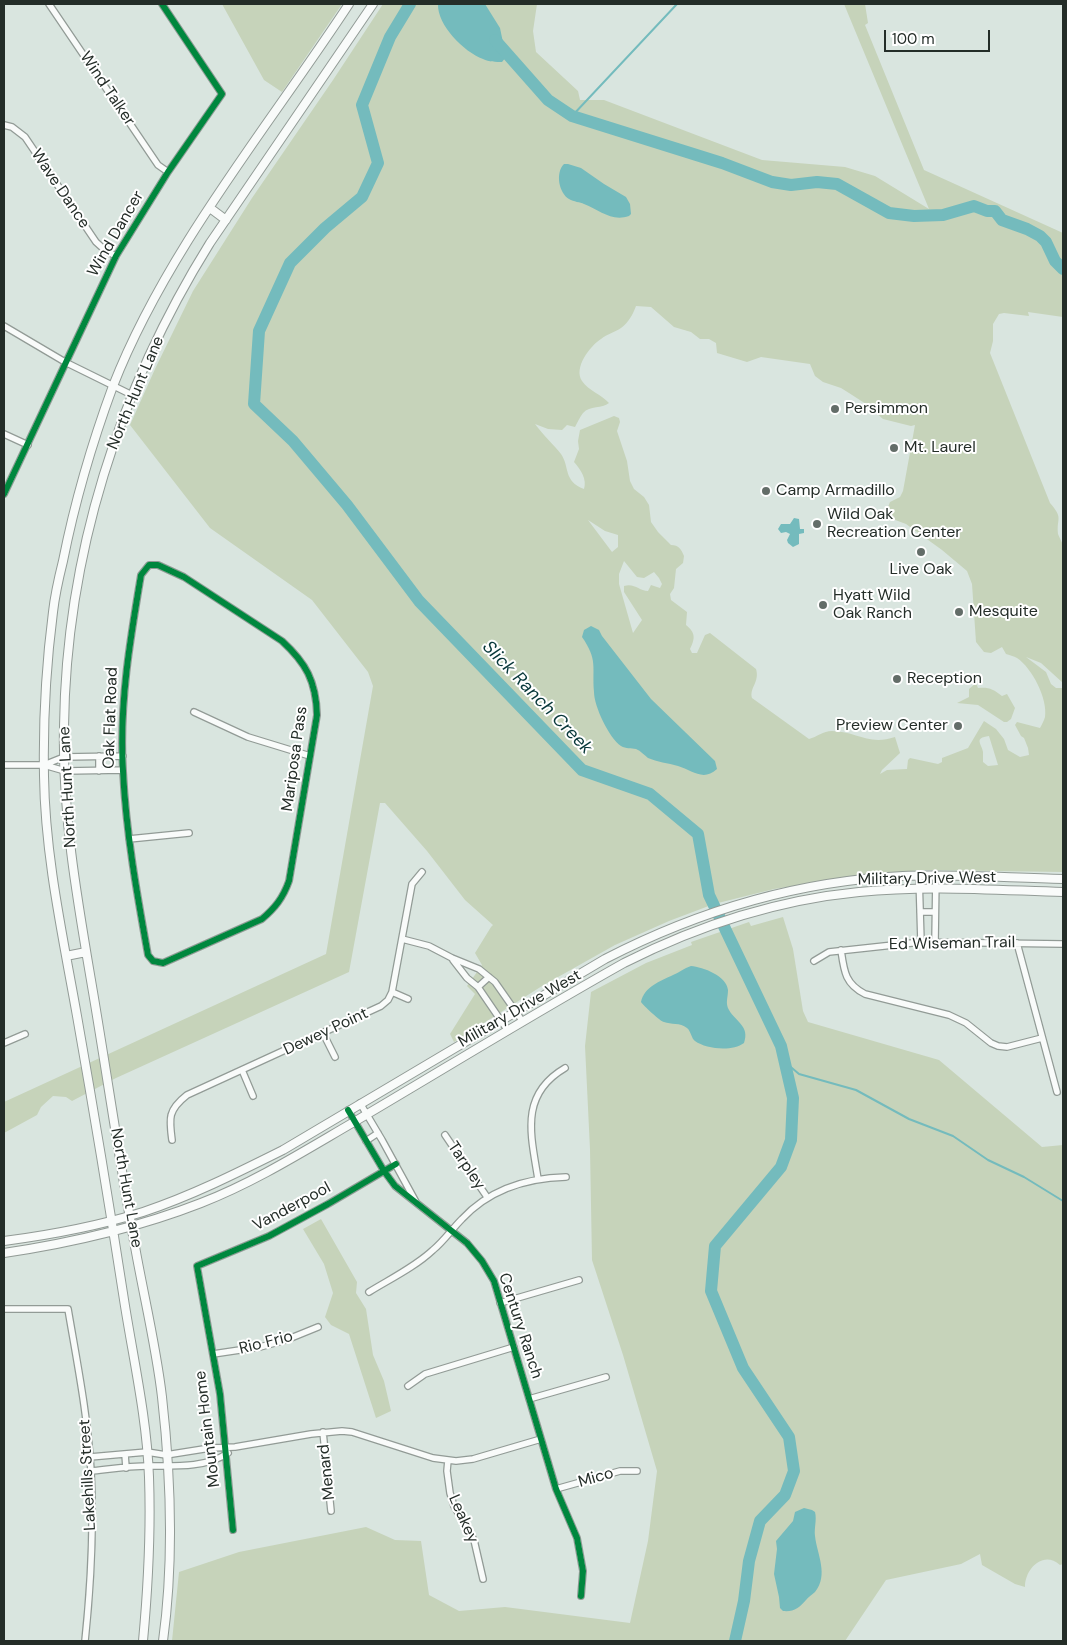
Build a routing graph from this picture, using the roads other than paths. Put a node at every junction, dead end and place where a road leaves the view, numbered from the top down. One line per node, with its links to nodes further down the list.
1 (49, 4): 6 (street, Wind Talker)
2 (162, 4): 6 (street, Wind Dancer)
3 (348, 4): 7 (main road, North Hunt Lane)
4 (373, 4): 8 (main road, North Hunt Lane)
5 (4, 125): 9 (street, Wave Dance)
6 (168, 172): 9 (street, Wind Dancer)
7 (210, 208): 8 (main road); 12 (main road, North Hunt Lane)
8 (226, 220): 13 (main road, North Hunt Lane)
9 (116, 256): 11 (street, Wind Dancer)
10 (4, 326): 11 (street)
11 (65, 362): 12 (street); 15 (street, Wind Dancer)
12 (114, 386): 13 (street); 24 (main road, North Hunt Lane)
13 (132, 394): 22 (main road, North Hunt Lane)
14 (4, 434): 15 (street)
15 (28, 445): 16 (street, Wind Dancer)
16 (4, 494)
17 (149, 565): 20 (street, Oak Flat Road); 21 (street, Mariposa Pass)
18 (194, 712): 21 (street)
19 (99, 756): 20 (street); 22 (street); 27 (street)
20 (123, 756): 25 (street, Oak Flat Road)
21 (310, 756): 48 (street, Mariposa Pass)
22 (64, 757): 24 (street); 26 (main road, North Hunt Lane)
23 (4, 765): 24 (street)
24 (44, 765): 26 (street); 46 (main road, North Hunt Lane)
25 (123, 770): 27 (street); 29 (street, Oak Flat Road)
26 (65, 771): 27 (street); 45 (main road, North Hunt Lane)
27 (99, 771)
28 (189, 833): 29 (street)
29 (129, 839): 48 (street, Oak Flat Road)
30 (422, 872): 39 (street)
31 (919, 876): 32 (main road, Military Drive West); 34 (street); 54 (main road, Military Drive West)
32 (936, 876): 33 (main road, Military Drive West); 35 (street)
33 (1063, 879)
34 (919, 889): 35 (main road, Military Drive West); 37 (street); 56 (main road, Military Drive West)
35 (936, 889): 36 (main road, Military Drive West); 38 (street)
36 (1063, 892)
37 (920, 912): 38 (street); 40 (street)
38 (935, 912): 41 (street)
39 (402, 939): 47 (street); 52 (street)
40 (921, 942): 41 (street, Ed Wiseman Trail); 44 (street, Ed Wiseman Trail)
41 (935, 942): 42 (street, Ed Wiseman Trail)
42 (1017, 943): 43 (street, Ed Wiseman Trail); 60 (street)
43 (1063, 944)
44 (841, 950): 49 (street, Ed Wiseman Trail); 60 (street)
45 (86, 952): 46 (main road); 81 (main road, North Hunt Lane)
46 (66, 956): 82 (main road, North Hunt Lane)
47 (452, 958): 50 (street); 51 (street)
48 (153, 961)
49 (814, 961)
50 (489, 977): 51 (street); 54 (street)
51 (478, 987): 55 (street)
52 (392, 992): 53 (street); 58 (street, Dewey Point)
53 (408, 999)
54 (516, 1011): 55 (main road, Military Drive West); 56 (street)
55 (501, 1020): 57 (street); 67 (main road, Military Drive West)
56 (523, 1022): 57 (main road, Military Drive West)
57 (508, 1031): 69 (main road, Military Drive West)
58 (323, 1033): 62 (street); 64 (street, Dewey Point)
59 (25, 1034): 61 (street)
60 (1042, 1038): 65 (street)
61 (4, 1043)
62 (334, 1057)
63 (565, 1068): 78 (street)
64 (242, 1070): 66 (street); 73 (street, Dewey Point)
65 (1057, 1092)
66 (253, 1096)
67 (360, 1103): 68 (main road, Military Drive West); 69 (street, Century Ranch)
68 (348, 1110): 70 (street, Century Ranch); 81 (main road, Military Drive West)
69 (366, 1115): 70 (main road, Military Drive West); 71 (street, Century Ranch)
70 (355, 1122): 74 (street, Century Ranch); 83 (main road, Military Drive West)
71 (378, 1133): 74 (street); 75 (street, Century Ranch)
72 (445, 1135): 79 (street, Tarpley)
73 (172, 1140)
74 (366, 1141): 76 (street, Century Ranch)
75 (396, 1164): 76 (street, Vanderpool); 80 (street, Century Ranch)
76 (384, 1171): 80 (street, Century Ranch); 88 (street, Vanderpool)
77 (566, 1177): 78 (street)
78 (538, 1179): 79 (street)
79 (487, 1197): 84 (street)
80 (417, 1203): 84 (street, Century Ranch)
81 (130, 1215): 82 (main road, Military Drive West); 83 (main road, North Hunt Lane)
82 (112, 1220): 85 (main road, North Hunt Lane); 86 (main road, Military Drive West)
83 (132, 1228): 85 (main road, Military Drive West); 106 (main road, North Hunt Lane)
84 (452, 1230): 90 (street); 91 (street, Century Ranch)
85 (114, 1232): 87 (main road, Military Drive West); 103 (main road, North Hunt Lane)
86 (4, 1241)
87 (4, 1253)
88 (197, 1266): 95 (street, Mountain Home)
89 (579, 1280): 91 (street)
90 (369, 1292)
91 (500, 1303): 94 (street, Century Ranch)
92 (4, 1309): 108 (street, Lakehills Street)
93 (318, 1327): 95 (street, Rio Frio)
94 (514, 1347): 97 (street); 98 (street, Century Ranch)
95 (213, 1354): 102 (street, Mountain Home)
96 (606, 1377): 98 (street)
97 (408, 1386)
98 (529, 1399): 100 (street, Century Ranch)
99 (323, 1432): 101 (street); 109 (street); 117 (street, Menard)
100 (541, 1439): 109 (street); 116 (street, Century Ranch)
101 (235, 1447): 102 (street); 107 (street)
102 (225, 1448): 104 (street); 107 (street, Mountain Home)
103 (146, 1452): 105 (street); 106 (street); 111 (main road, North Hunt Lane)
104 (189, 1452): 106 (street); 110 (street)
105 (125, 1454): 108 (street); 113 (street)
106 (166, 1455): 112 (main road, North Hunt Lane)
107 (226, 1455): 110 (street); 118 (street, Mountain Home)
108 (90, 1456): 114 (street, Lakehills Street)
109 (448, 1460): 119 (street, Leakey)
110 (191, 1464): 112 (street)
111 (148, 1466): 112 (street); 113 (street); 122 (main road, North Hunt Lane)
112 (167, 1467): 123 (main road, North Hunt Lane)
113 (126, 1468): 114 (street)
114 (91, 1471): 121 (street, Lakehills Street)
115 (636, 1471): 116 (street, Mico)
116 (556, 1490): 120 (street, Century Ranch)
117 (331, 1511)
118 (233, 1530)
119 (483, 1579)
120 (581, 1596)
121 (85, 1641)
122 (143, 1641)
123 (163, 1641)

